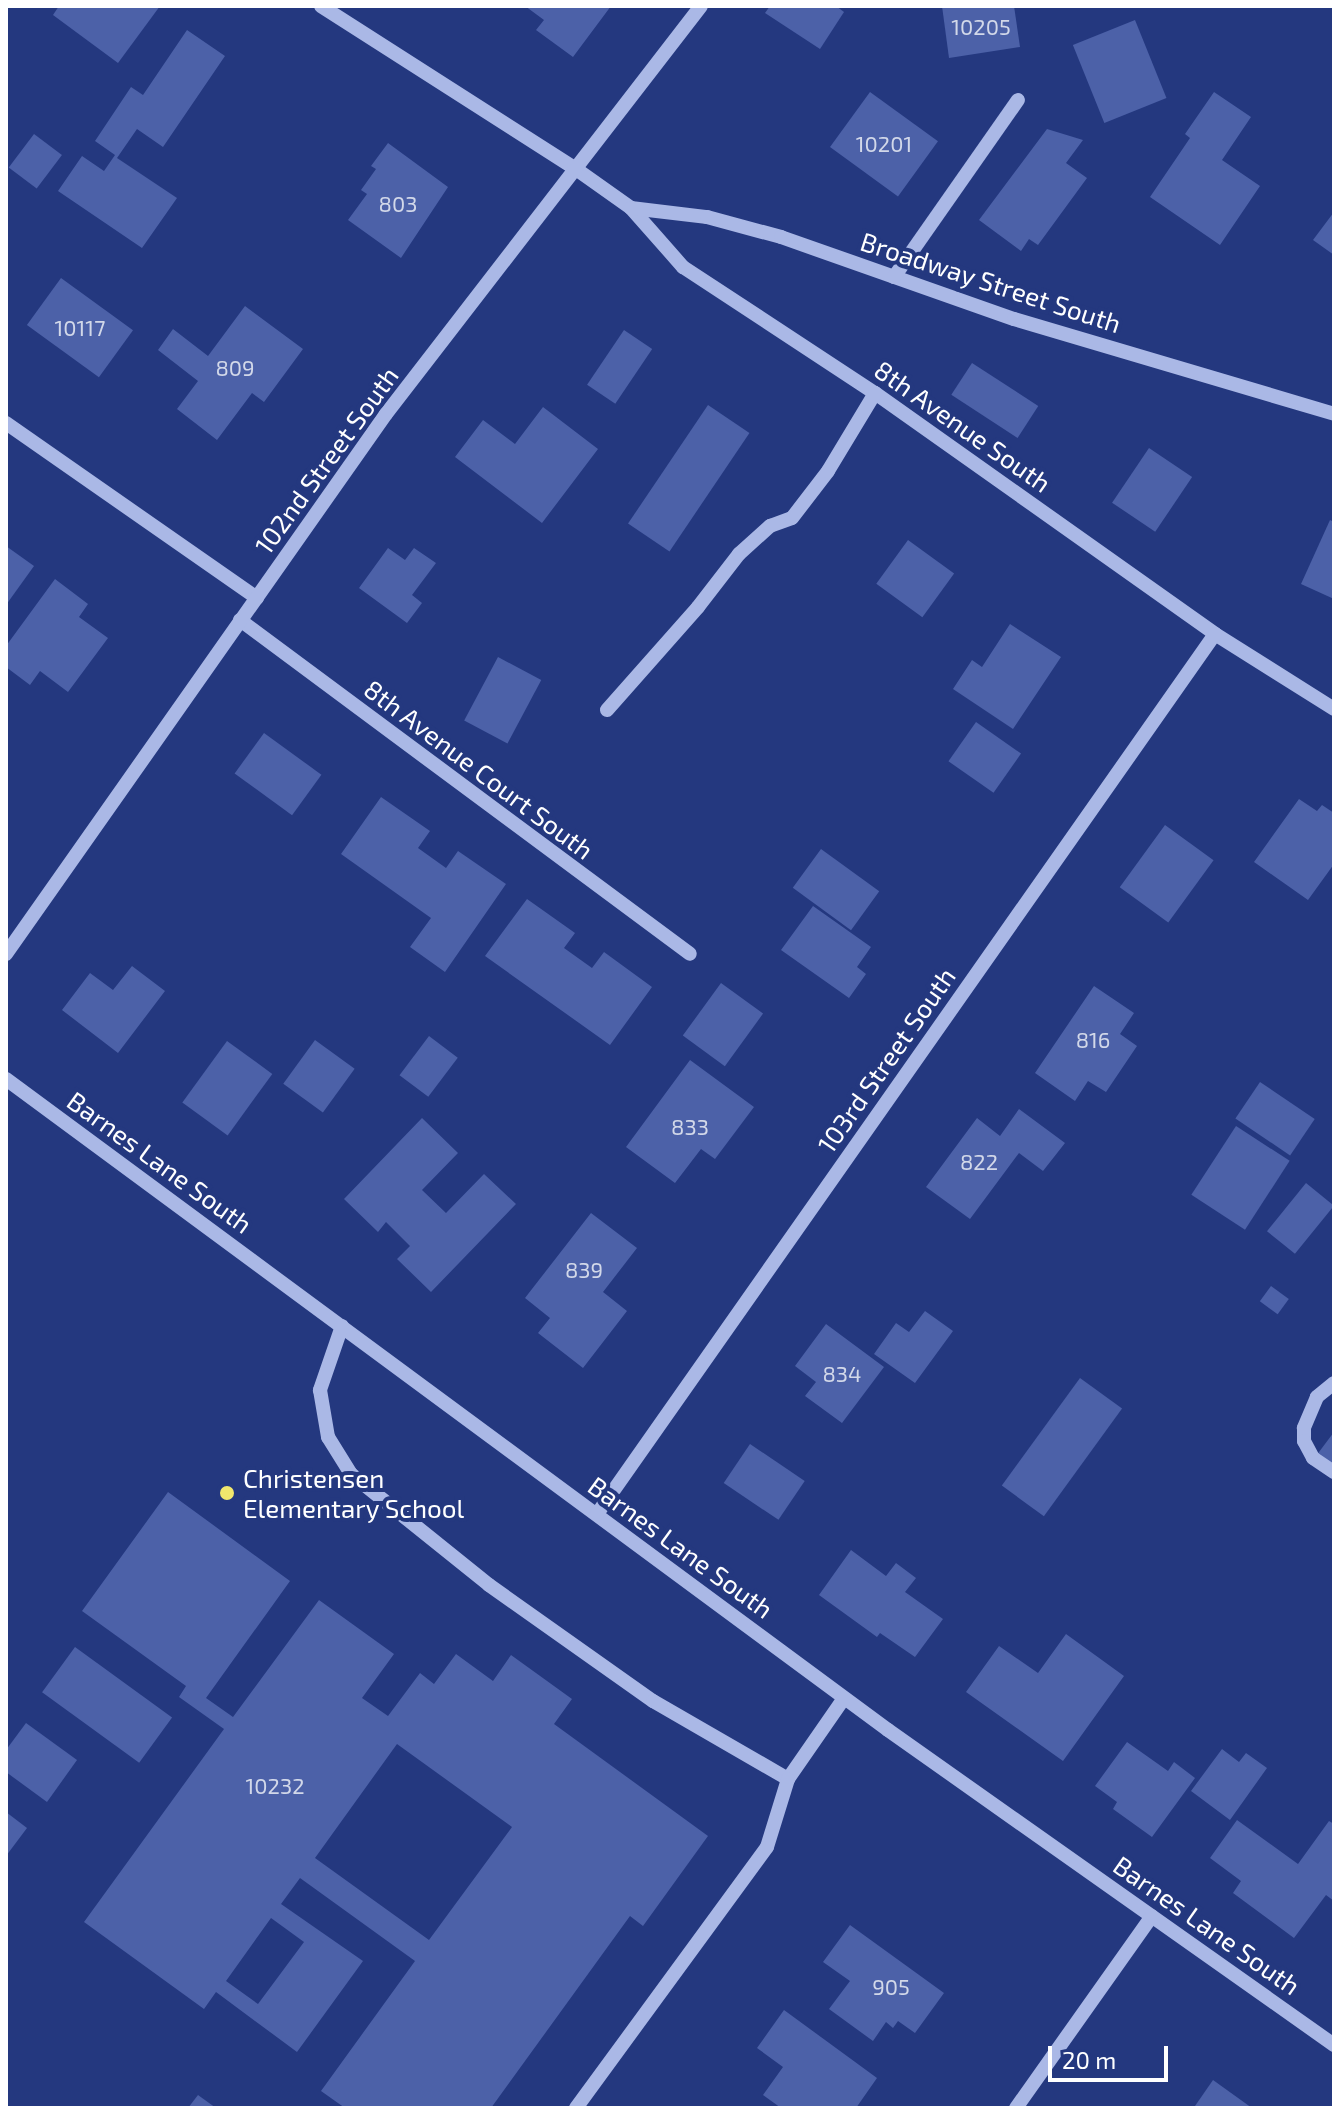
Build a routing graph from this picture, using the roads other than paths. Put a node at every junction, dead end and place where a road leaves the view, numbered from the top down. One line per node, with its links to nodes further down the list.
1 (321, 6): 4 (street, 8th Avenue South)
2 (701, 6): 4 (street, 102nd Street South)
3 (1018, 100): 6 (street)
4 (576, 169): 5 (street, 8th Avenue South); 10 (street, 102nd Street South)
5 (631, 208): 6 (street, Broadway Street South); 7 (street, 8th Avenue South)
6 (894, 277): 8 (street, Broadway Street South)
7 (875, 393): 12 (street, 8th Avenue South); 14 (street)
8 (1334, 414)
9 (6, 423): 10 (street)
10 (257, 598): 11 (street, 102nd Street South)
11 (240, 620): 15 (street, 102nd Street South); 16 (street, 8th Avenue Court South)
12 (1215, 634): 13 (street, 8th Avenue South); 21 (street, 103rd Street South)
13 (1334, 709)
14 (607, 710)
15 (6, 954)
16 (690, 954)
17 (6, 1079): 18 (street, Barnes Lane South)
18 (342, 1326): 21 (street, Barnes Lane South); 23 (street)
19 (1334, 1383): 20 (street)
20 (1334, 1472)
21 (597, 1514): 22 (street, Barnes Lane South)
22 (844, 1698): 23 (street); 24 (street, Barnes Lane South)
23 (788, 1779): 27 (street)
24 (1152, 1916): 26 (street, Barnes Lane South); 28 (street)
25 (1334, 2025): 26 (street)
26 (1329, 2042)
27 (576, 2108)
28 (1016, 2108)

